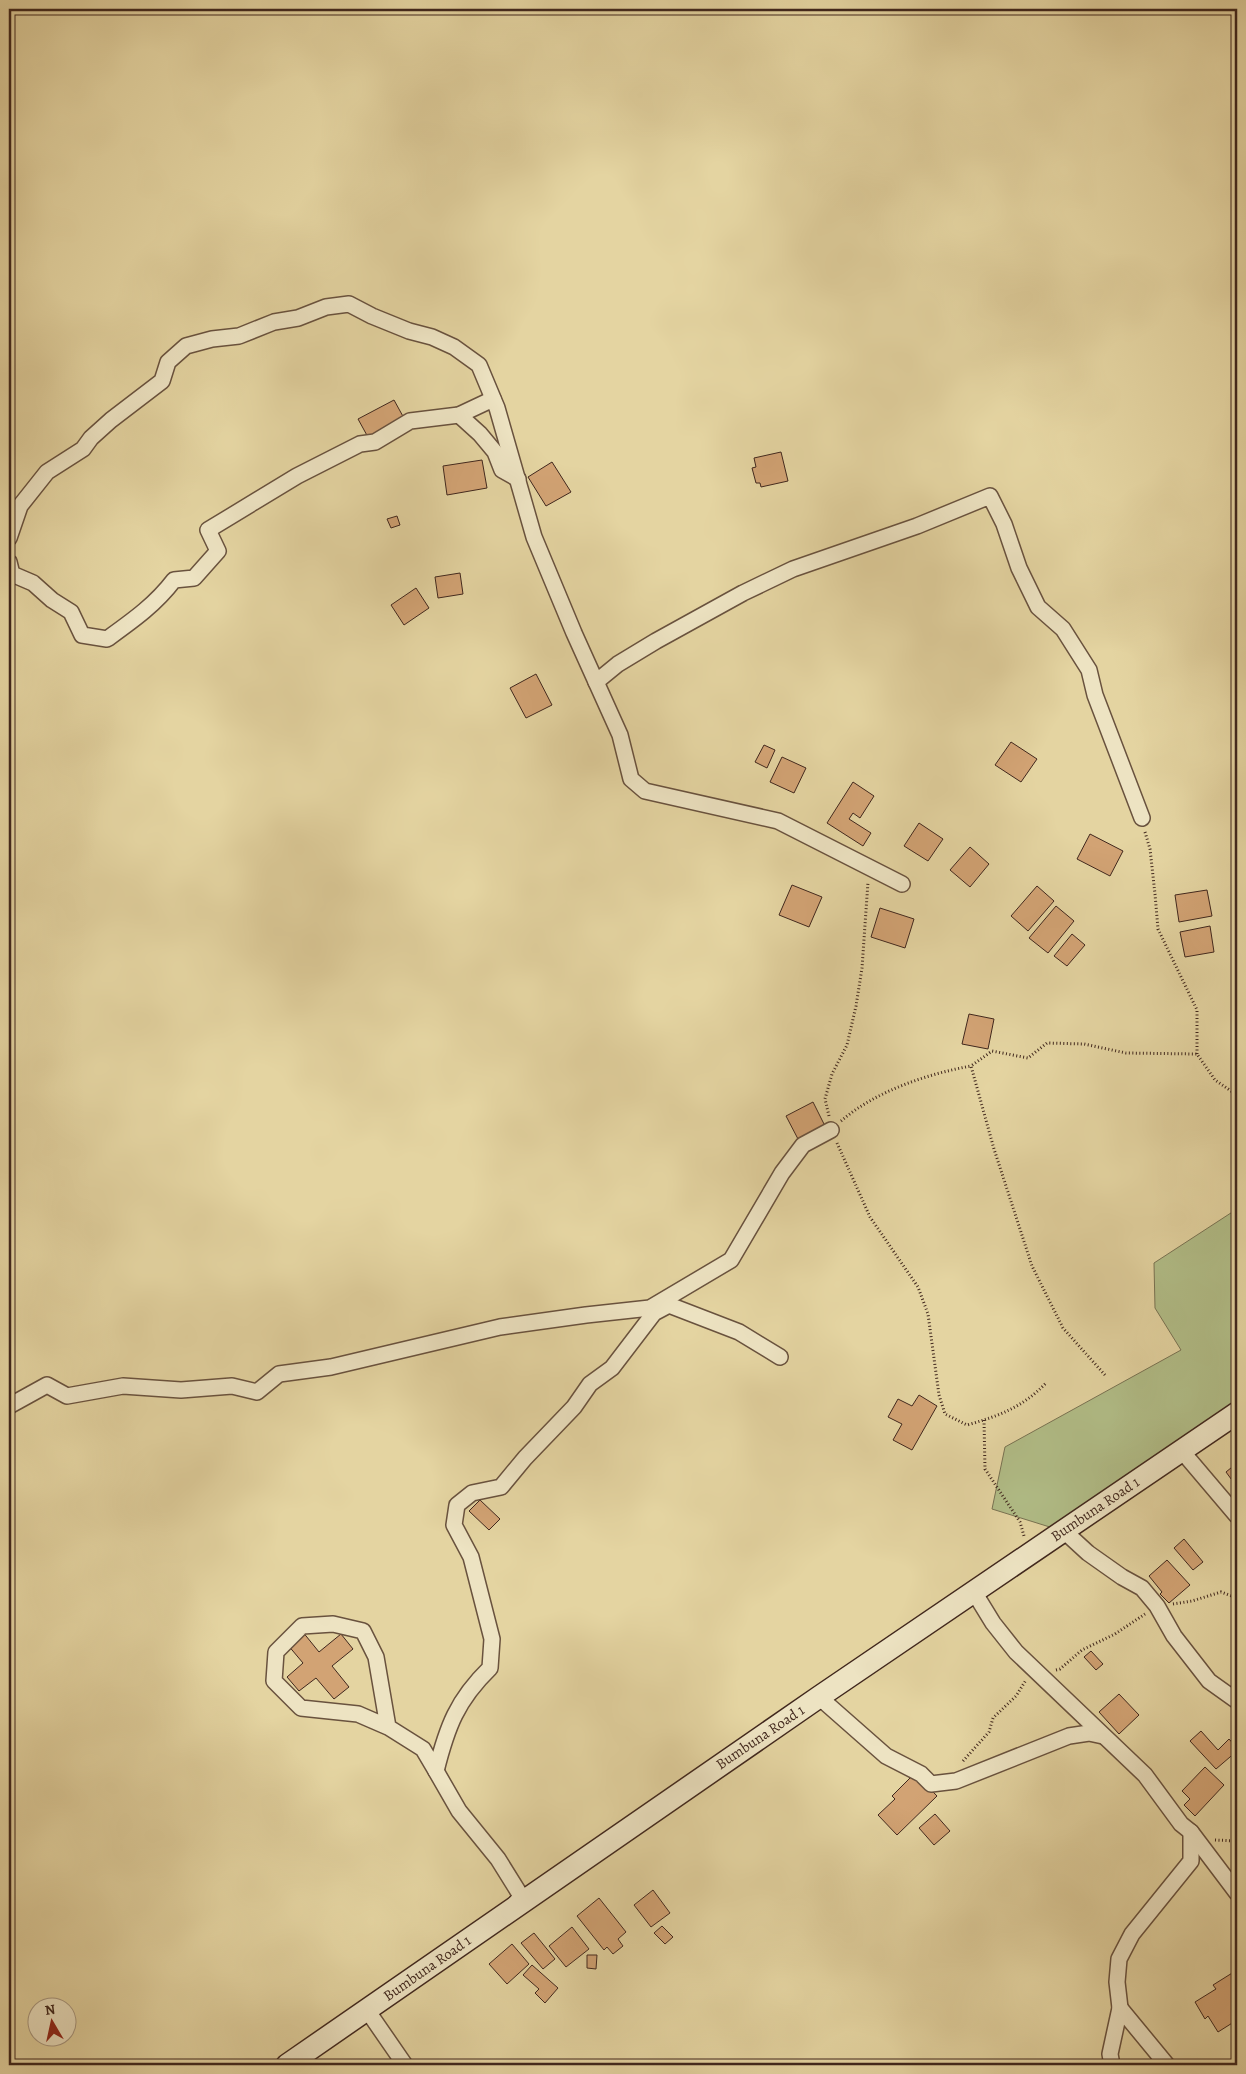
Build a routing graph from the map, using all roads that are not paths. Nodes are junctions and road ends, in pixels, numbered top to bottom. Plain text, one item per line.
1 (493, 399) junction
2 (459, 415) junction
3 (518, 479) junction
4 (9, 538) edge
5 (9, 562) edge
6 (596, 682) junction
7 (1142, 818) road end
8 (902, 884) dead end
9 (831, 1130) road end
10 (668, 1305) junction
11 (650, 1308) junction
12 (780, 1357) dead end
13 (9, 1406) edge
14 (1237, 1413) edge
15 (1181, 1450) junction
16 (1237, 1516) edge
17 (1064, 1531) junction
18 (974, 1592) junction
19 (819, 1697) junction
20 (1237, 1700) edge
21 (388, 1727) junction
22 (1103, 1736) junction
23 (436, 1771) junction
24 (1191, 1832) junction
25 (1237, 1893) edge
26 (512, 1908) junction
27 (1120, 2008) junction
28 (367, 2010) junction
29 (287, 2065) edge
30 (405, 2065) edge
31 (1112, 2065) edge
32 (1167, 2065) edge

1 - 2 street
1 - 3 street
1 - 4 street
2 - 3 street
2 - 5 street
3 - 6 street
6 - 7 street
6 - 8 street
9 - 11 street
10 - 11 street
10 - 12 street
10 - 23 street
11 - 13 street
14 - 15 main road, Bumbuna Road 1
15 - 16 street
15 - 17 main road, Bumbuna Road 1
17 - 18 main road, Bumbuna Road 1
17 - 20 street
18 - 19 main road, Bumbuna Road 1
18 - 22 street
19 - 22 street
19 - 26 main road, Bumbuna Road 1
21 - 21 street
21 - 23 street
22 - 24 street
23 - 26 street
24 - 25 street
24 - 27 street
26 - 28 main road, Bumbuna Road 1
27 - 31 street
27 - 32 street
28 - 29 main road, Bumbuna Road 1
28 - 30 street

